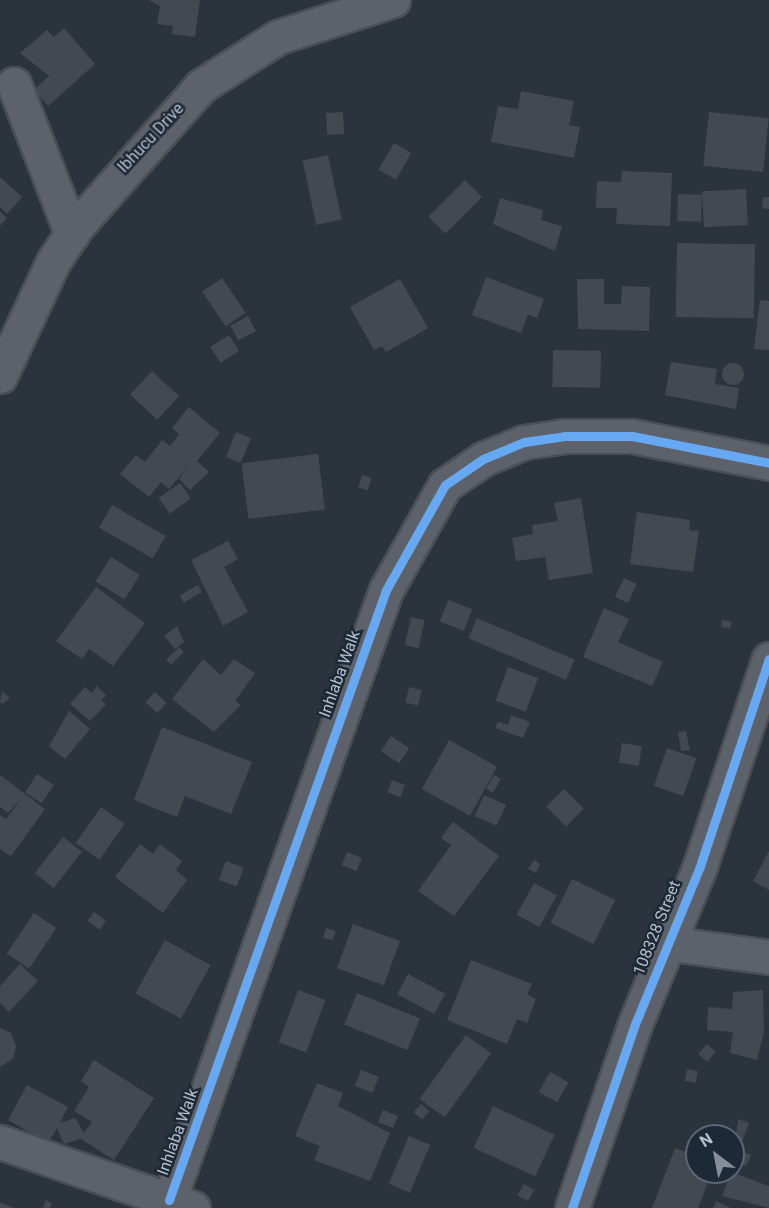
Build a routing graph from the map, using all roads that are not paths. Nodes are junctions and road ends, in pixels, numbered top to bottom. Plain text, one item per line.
1 (393, 0) edge
2 (14, 84) dead end
3 (72, 234) junction
4 (0, 376) edge
5 (769, 463) edge
6 (769, 660) edge
7 (666, 943) junction
8 (769, 957) edge
9 (0, 1142) edge
10 (181, 1204) edge
11 (572, 1208) edge

1 - 3 street, Ibhucu Drive
2 - 3 street
3 - 4 street, Ibhucu Drive
5 - 10 street, Inhlaba Walk
6 - 7 street, 108328 Street
7 - 8 street
7 - 11 street, 108328 Street
9 - 10 street, Inhlaba Walk

